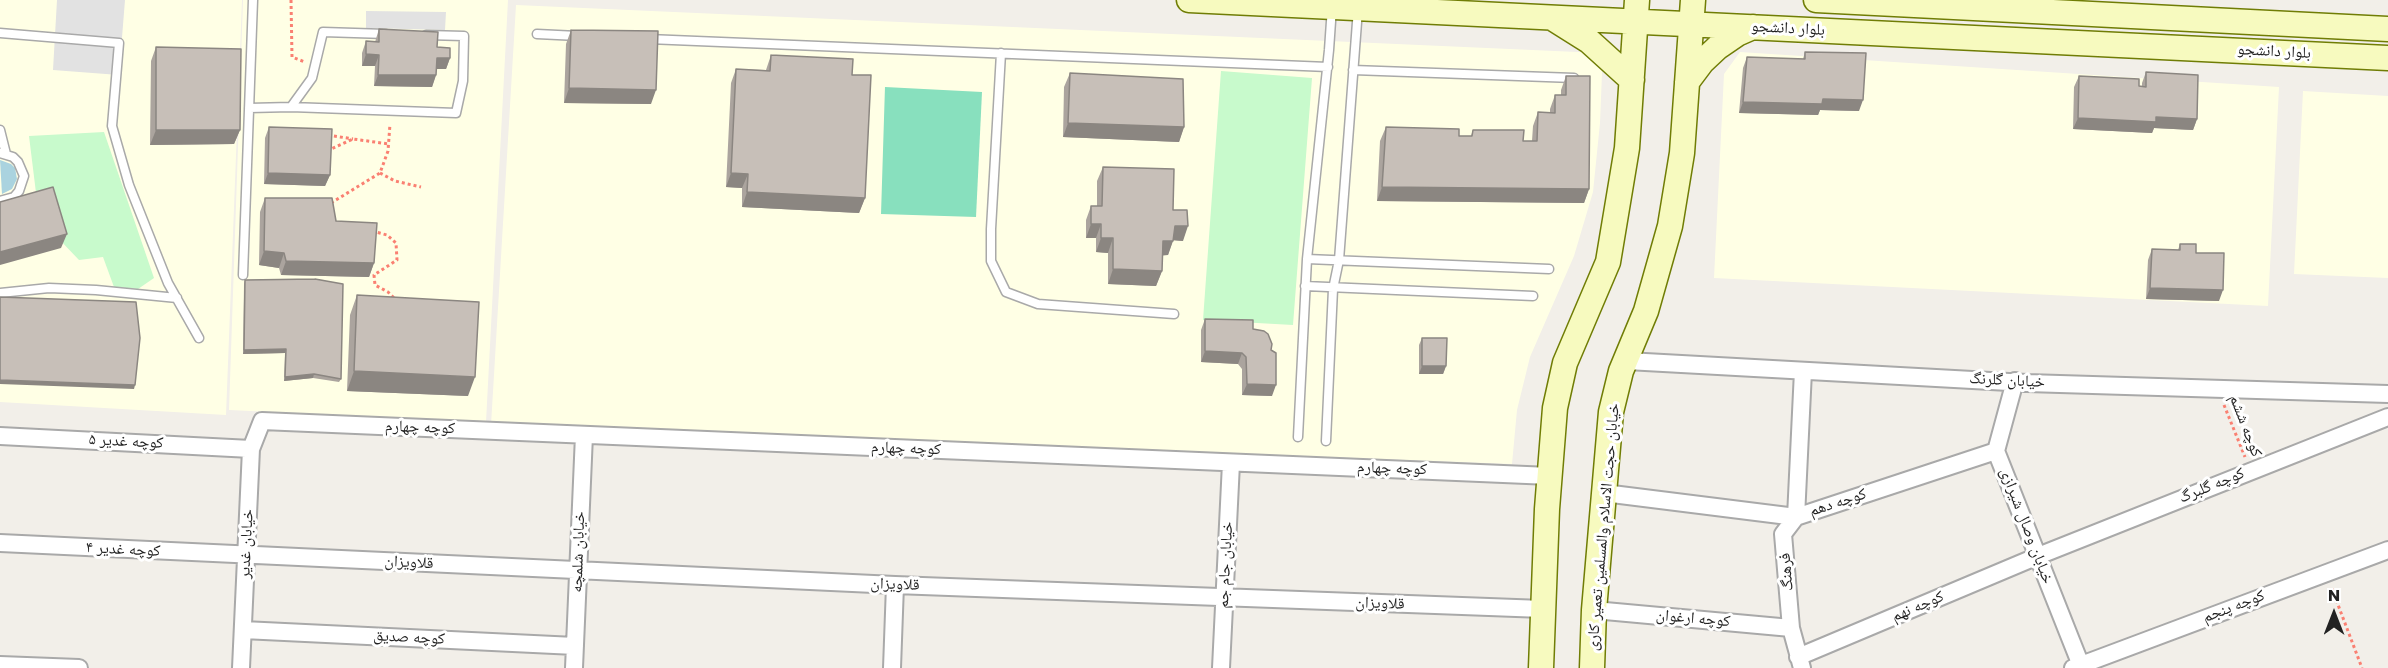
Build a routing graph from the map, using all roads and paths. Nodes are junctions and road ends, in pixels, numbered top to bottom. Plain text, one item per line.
1 (253, 0) edge
2 (291, 0) edge
3 (1189, 0) edge
4 (1693, 0) edge
5 (1816, 0) edge
6 (1840, 1) edge
7 (2049, 5) edge
8 (1332, 7) junction
9 (2093, 7) edge
10 (1358, 8) junction
11 (1636, 11) edge
12 (1549, 17) junction
13 (1692, 24) junction
14 (1753, 27) junction
15 (2388, 29) edge
16 (0, 33) edge
17 (394, 34) edge
18 (537, 34) dead end
19 (417, 35) edge
20 (585, 36) edge
21 (633, 38) edge
22 (1001, 53) junction
23 (292, 57) dead end
24 (2388, 58) edge
25 (1328, 67) junction
26 (1353, 70) junction
27 (1577, 78) edge
28 (1632, 80) junction
29 (1687, 82) junction
30 (291, 107) junction
31 (249, 108) junction
32 (390, 110) junction
33 (0, 130) edge
34 (326, 134) edge
35 (353, 139) junction
36 (389, 144) junction
37 (327, 151) edge
38 (3, 153) edge
39 (380, 173) junction
40 (421, 187) dead end
41 (0, 201) edge
42 (333, 212) edge
43 (371, 230) edge
44 (1307, 259) junction
45 (1339, 260) junction
46 (1550, 269) dead end
47 (243, 275) dead end
48 (1305, 286) junction
49 (1333, 289) junction
50 (0, 293) edge
51 (1533, 296) dead end
52 (177, 298) junction
53 (401, 306) edge
54 (1174, 314) dead end
55 (199, 338) dead end
56 (1627, 361) junction
57 (1803, 371) junction
58 (2015, 381) junction
59 (2218, 389) junction
60 (2388, 394) edge
61 (2388, 417) edge
62 (262, 421) joint
63 (584, 435) junction
64 (0, 436) edge
65 (1298, 437) dead end
66 (1326, 441) dead end
67 (251, 449) junction
68 (1996, 451) junction
69 (1231, 463) junction
70 (2250, 471) junction
71 (1550, 476) junction
72 (1604, 494) junction
73 (1796, 517) junction
74 (0, 543) edge
75 (2388, 550) edge
76 (246, 556) junction
77 (2038, 556) junction
78 (578, 571) junction
79 (2326, 573) junction
80 (896, 585) junction
81 (1224, 599) junction
82 (1543, 609) junction
83 (1594, 610) junction
84 (1791, 628) junction
85 (243, 630) junction
86 (575, 646) junction
87 (1800, 662) edge
88 (0, 665) edge
89 (2078, 667) edge
90 (79, 668) edge
91 (241, 668) edge
92 (574, 668) edge
93 (892, 668) edge
94 (1221, 668) edge
95 (1541, 668) edge
96 (1592, 668) edge
97 (2362, 668) edge

1 - 31 lane
2 - 23 path
3 - 8 main road, بلوار دانشجو
4 - 13 main road, خیابان حجت الاسلام والمسلمین تعمیر کاری
5 - 6 main road, بلوار دانشجو
6 - 7 main road, بلوار دانشجو
7 - 9 main road, بلوار دانشجو
8 - 10 main road, بلوار دانشجو
8 - 25 lane
9 - 15 main road, بلوار دانشجو
10 - 12 main road, بلوار دانشجو
10 - 26 lane
11 - 12 main road, بلوار دانشجو
11 - 13 main road, بلوار دانشجو
11 - 28 main road
12 - 28 main road
13 - 14 main road, بلوار دانشجو
13 - 29 main road, خیابان حجت الاسلام والمسلمین تعمیر کاری
14 - 24 main road, بلوار دانشجو
14 - 29 main road
16 - 52 lane
17 - 30 lane
18 - 20 lane
19 - 32 lane
21 - 22 lane
22 - 25 lane
22 - 54 lane
25 - 44 lane
26 - 27 lane
26 - 45 lane
28 - 71 main road
29 - 56 main road, خیابان حجت الاسلام والمسلمین تعمیر کاری
30 - 31 lane
30 - 32 lane
31 - 47 lane
32 - 36 path
33 - 38 lane
34 - 35 path
35 - 36 path
35 - 37 path
36 - 39 path
38 - 41 lane
39 - 40 path
39 - 42 path
43 - 53 path
44 - 45 lane
44 - 48 lane
45 - 46 lane
45 - 49 lane
48 - 49 lane
48 - 65 lane
49 - 51 lane
49 - 66 lane
50 - 52 lane
52 - 55 lane
56 - 57 street, خیابان گلرنگ
56 - 72 main road, خیابان حجت الاسلام والمسلمین تعمیر کاری
57 - 58 street, خیابان گلرنگ
57 - 73 street, فرهنگ
58 - 59 street, خیابان گلرنگ
58 - 68 street, خیابان وصال شیرازی
59 - 60 street, خیابان گلرنگ
59 - 70 path, کوچه ششم
61 - 70 street, کوچه گلبرگ
62 - 63 street, کوچه چهارم
62 - 67 street, خیابان غدیر
63 - 69 street, کوچه چهارم
63 - 78 street, خیابان شلمچه
64 - 67 street, کوچه غدیر ۵
67 - 76 street, خیابان غدیر
68 - 73 street, کوچه دهم
68 - 77 street, خیابان وصال شیرازی
69 - 71 street, کوچه چهارم
69 - 81 street, خیابان جام جم
70 - 77 street, کوچه گلبرگ
71 - 82 main road
72 - 73 street, کوچه دهم
72 - 83 main road, خیابان حجت الاسلام والمسلمین تعمیر کاری
73 - 84 street, فرهنگ
74 - 76 street, کوچه غدیر ۴
75 - 79 street, کوچه پنجم
76 - 78 street, قلاویزان
76 - 85 street, خیابان غدیر
77 - 87 street, کوچه نهم
77 - 89 street, خیابان وصال شیرازی
78 - 80 street, قلاویزان
78 - 86 street, خیابان شلمچه
79 - 89 street, کوچه پنجم
79 - 97 path
80 - 81 street, قلاویزان
80 - 93 street
81 - 82 street, قلاویزان
81 - 94 street, خیابان جام جم
82 - 95 main road
83 - 84 street, کوچه ارغوان
83 - 96 main road, خیابان حجت الاسلام والمسلمین تعمیر کاری
84 - 87 street, فرهنگ
85 - 86 street, کوچه صدیق
85 - 91 street, خیابان غدیر
86 - 92 street, خیابان شلمچه
88 - 90 street

